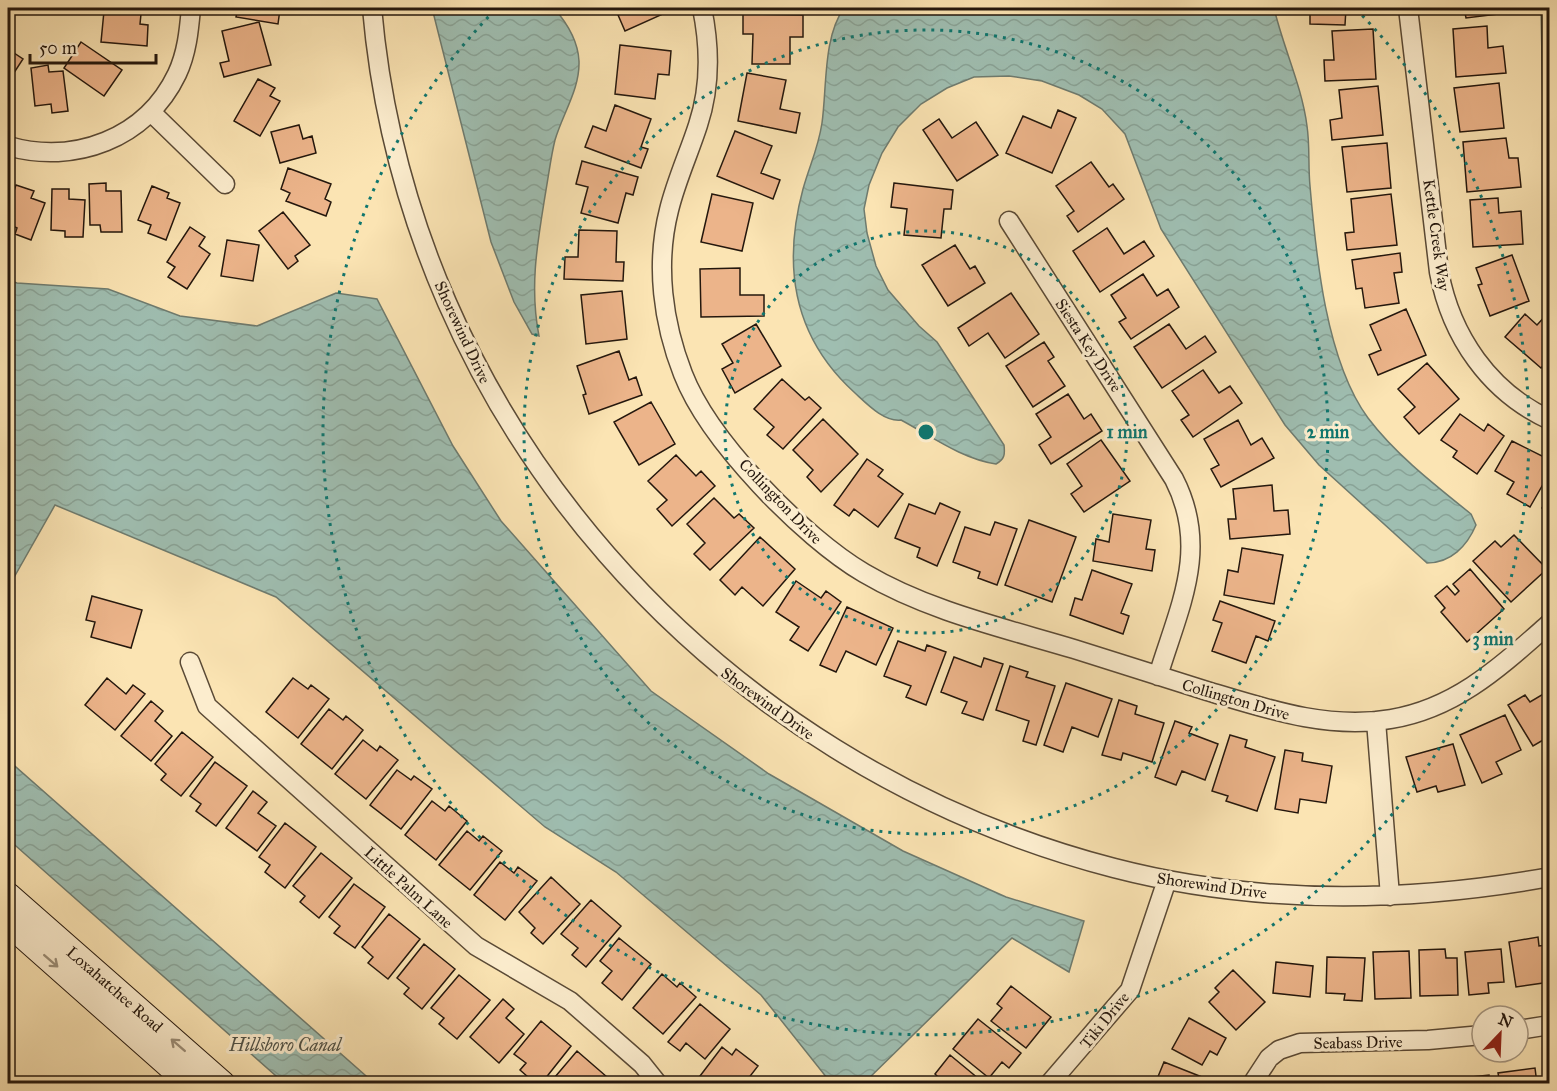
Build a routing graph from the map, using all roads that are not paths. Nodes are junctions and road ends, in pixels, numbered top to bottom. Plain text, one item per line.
1 (191, 8) edge
2 (372, 8) edge
3 (702, 8) edge
4 (1408, 8) edge
5 (151, 112) junction
6 (8, 146) edge
7 (225, 184) dead end
8 (1010, 221) dead end
9 (1550, 420) edge
10 (1550, 623) edge
11 (190, 662) dead end
12 (1158, 676) junction
13 (1376, 721) junction
14 (1550, 877) edge
15 (1167, 880) junction
16 (8, 896) edge
17 (1390, 897) junction
18 (8, 922) edge
19 (1550, 1025) edge
20 (1530, 1028) edge
21 (1470, 1036) edge
22 (191, 1083) edge
23 (222, 1083) edge
24 (658, 1083) edge
25 (1049, 1083) edge
26 (1252, 1083) edge

1 - 5 street
2 - 15 street, Shorewind Drive
3 - 12 street, Collington Drive
4 - 9 street, Kettle Creek Way
5 - 6 street
5 - 7 street
8 - 12 street, Siesta Key Drive
10 - 13 street, Collington Drive
11 - 24 street, Little Palm Lane
12 - 13 street, Collington Drive
13 - 17 street
14 - 17 street, Shorewind Drive
15 - 17 street, Shorewind Drive
15 - 25 street, Tiki Drive
23 -> 16 main road, Loxahatchee Road
18 -> 22 main road, Loxahatchee Road
19 - 20 street
21 - 26 street, Seabass Drive

